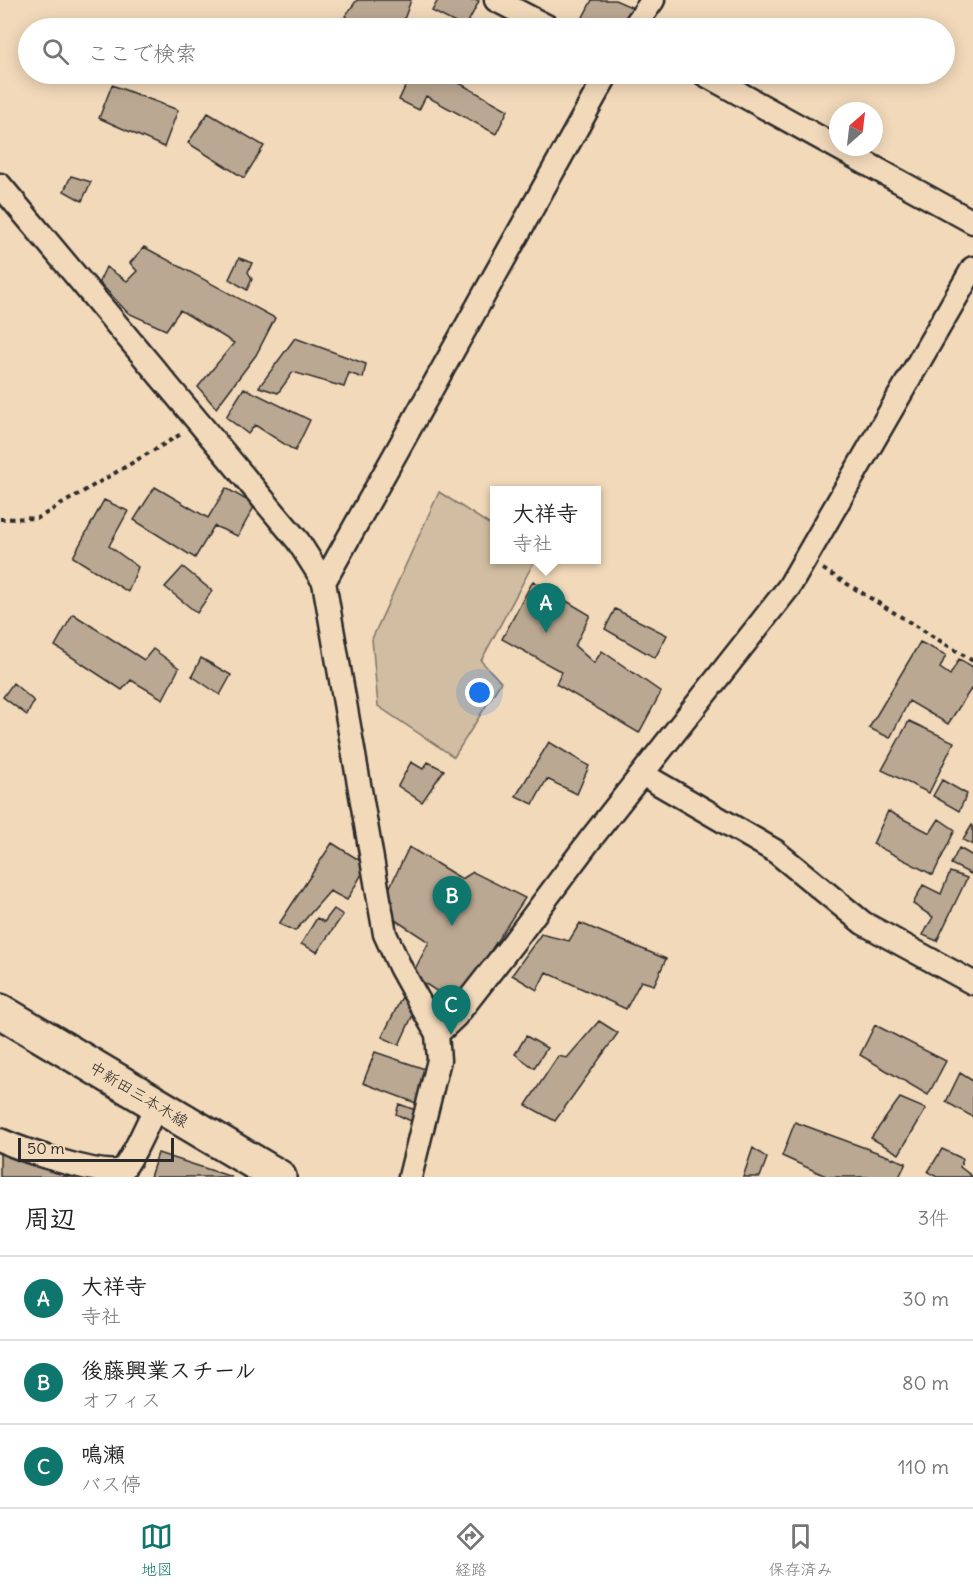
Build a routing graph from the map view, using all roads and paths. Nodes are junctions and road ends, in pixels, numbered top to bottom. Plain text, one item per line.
1 (496, 0) edge
2 (653, 0) edge
3 (531, 18) edge
4 (640, 18) edge
5 (601, 84) edge
6 (722, 84) edge
7 (0, 185) edge
8 (973, 222) edge
9 (973, 268) edge
10 (204, 427) junction
11 (0, 519) edge
12 (807, 560) junction
13 (324, 582) junction
14 (973, 661) edge
15 (642, 774) junction
16 (973, 983) edge
17 (0, 1011) edge
18 (437, 1034) junction
19 (157, 1105) junction
20 (0, 1140) edge
21 (279, 1177) edge
22 (410, 1177) edge

1 - 3 street
2 - 4 street
5 - 13 street
6 - 8 street
7 - 10 street
9 - 12 street
10 - 11 path
10 - 13 street
12 - 14 path
12 - 15 street
13 - 18 street
15 - 16 street
15 - 18 street
17 - 19 main road, 中新田三本木線
18 - 22 street
19 - 20 street
19 - 21 main road, 中新田三本木線

